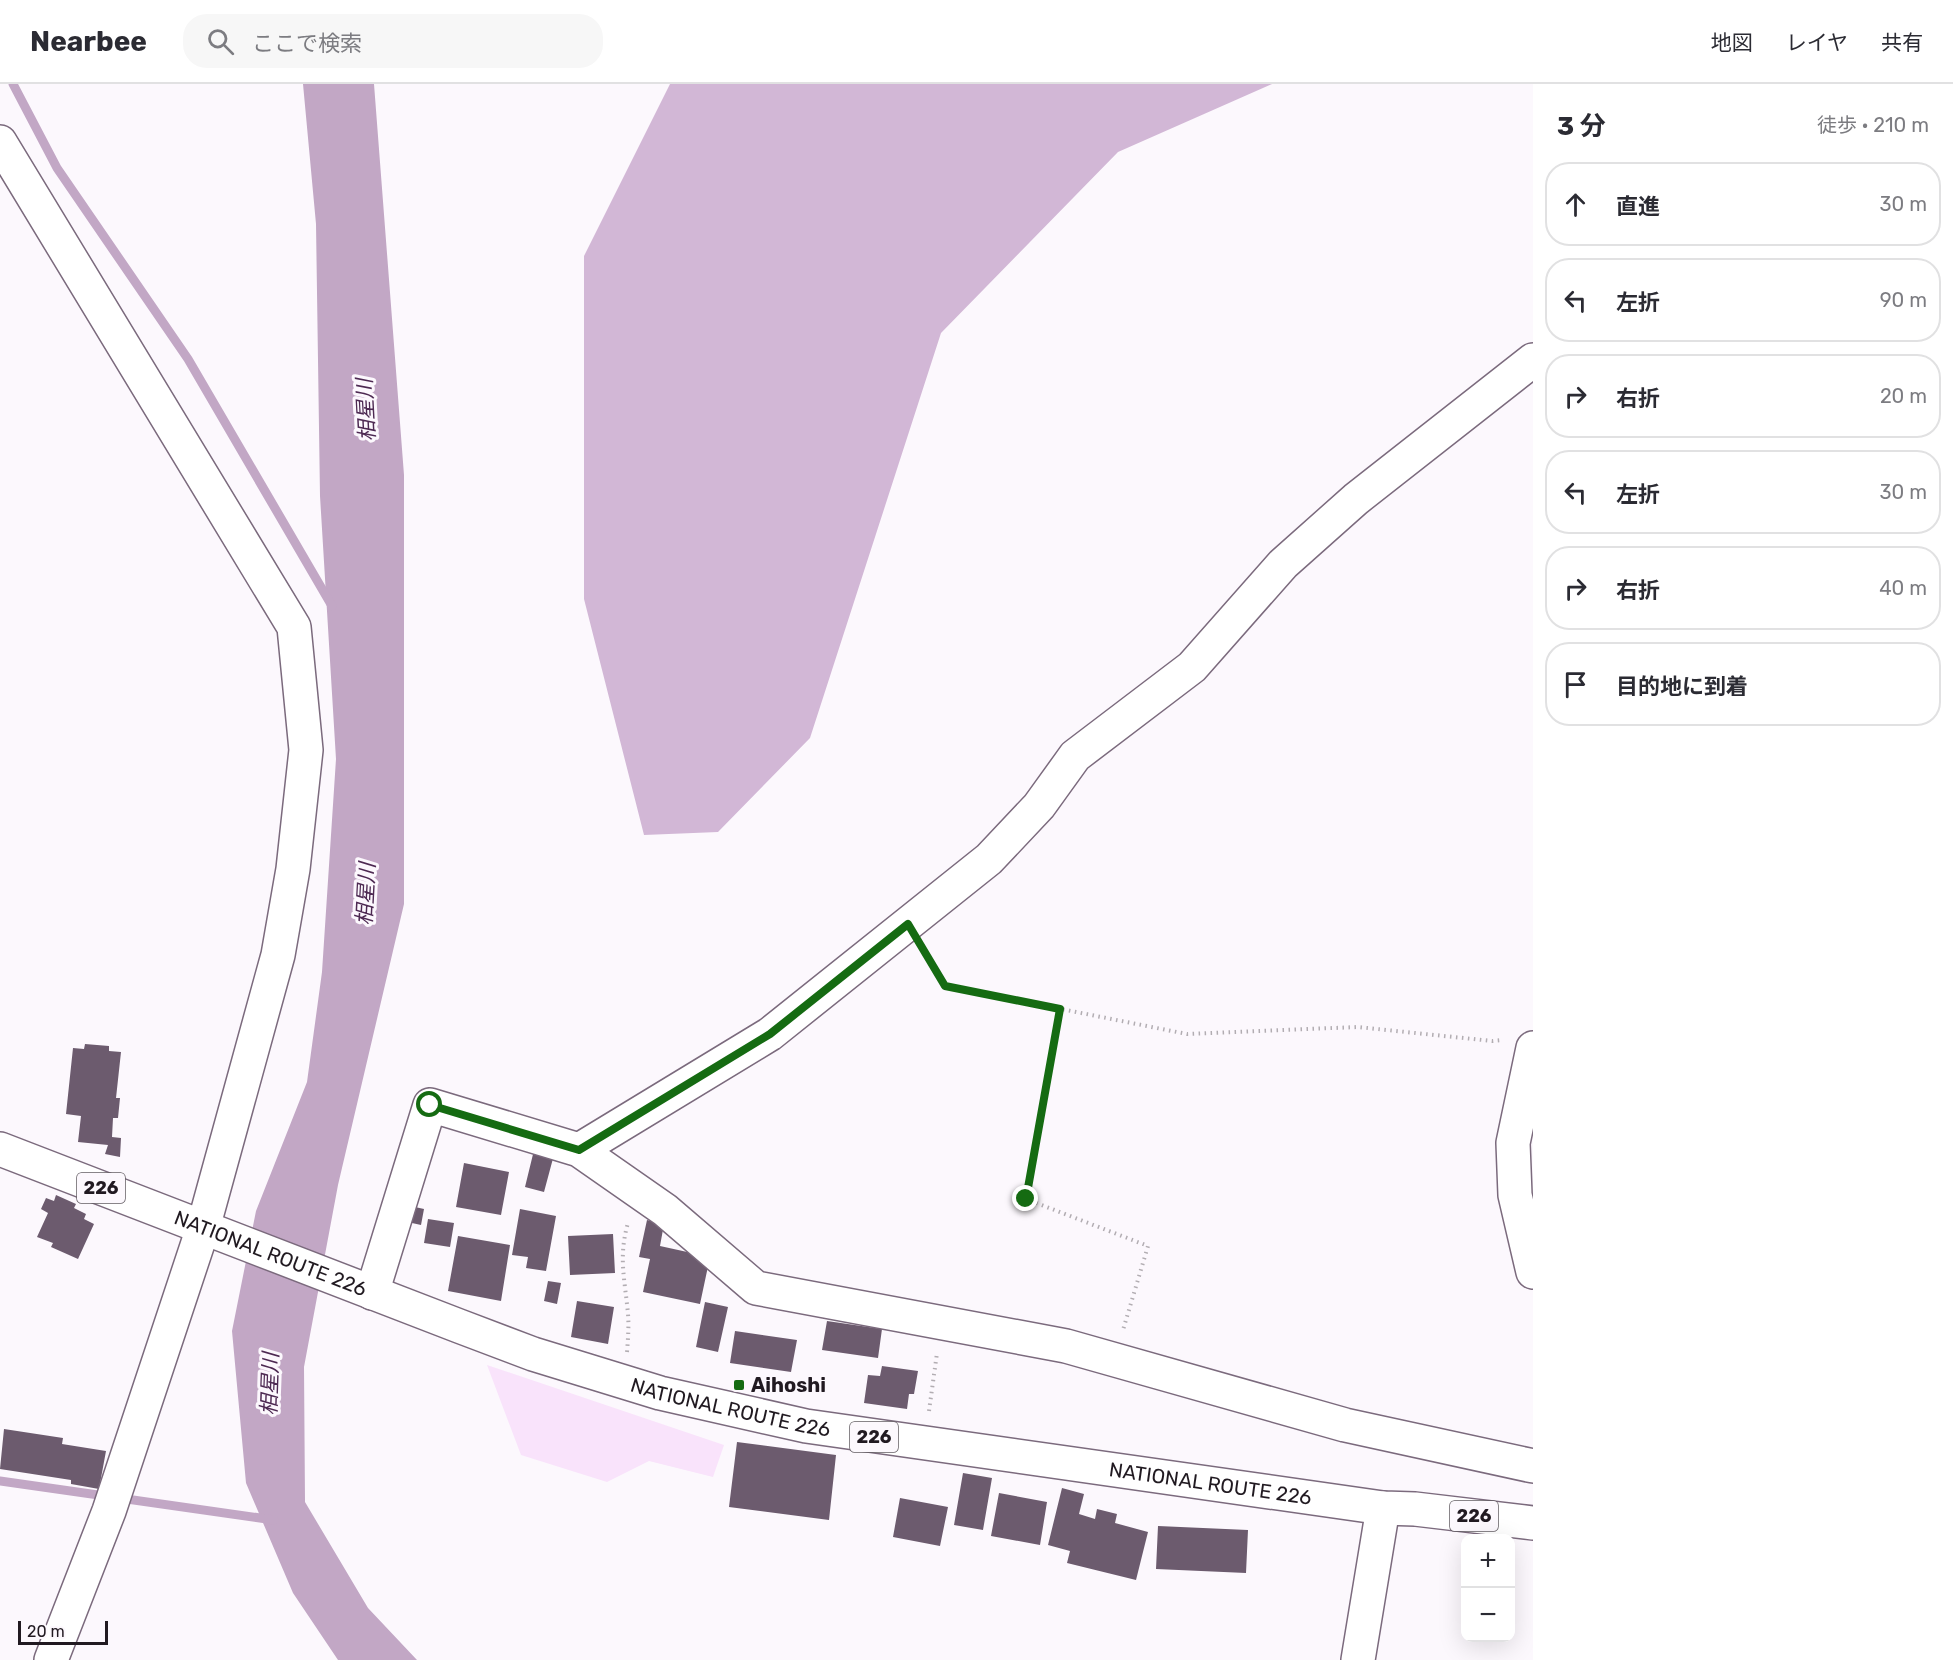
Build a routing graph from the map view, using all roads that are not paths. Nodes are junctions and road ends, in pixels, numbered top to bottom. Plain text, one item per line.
1 (0, 142) edge
2 (1533, 360) edge
3 (1523, 1043) edge
4 (0, 1149) edge
5 (579, 1150) junction
6 (210, 1231) junction
7 (1533, 1272) edge
8 (362, 1289) junction
9 (1533, 1466) edge
10 (1383, 1508) junction
11 (1533, 1522) edge
12 (51, 1660) edge
13 (1358, 1660) edge

1 - 6 main road
2 - 5 main road
3 - 7 main road
4 - 6 main road, NATIONAL ROUTE 226 / 226
5 - 8 main road
5 - 9 main road
6 - 8 main road, NATIONAL ROUTE 226 / 226
6 - 12 main road
8 - 10 main road, NATIONAL ROUTE 226 / 226
10 - 11 main road, NATIONAL ROUTE 226 / 226
10 - 13 main road

